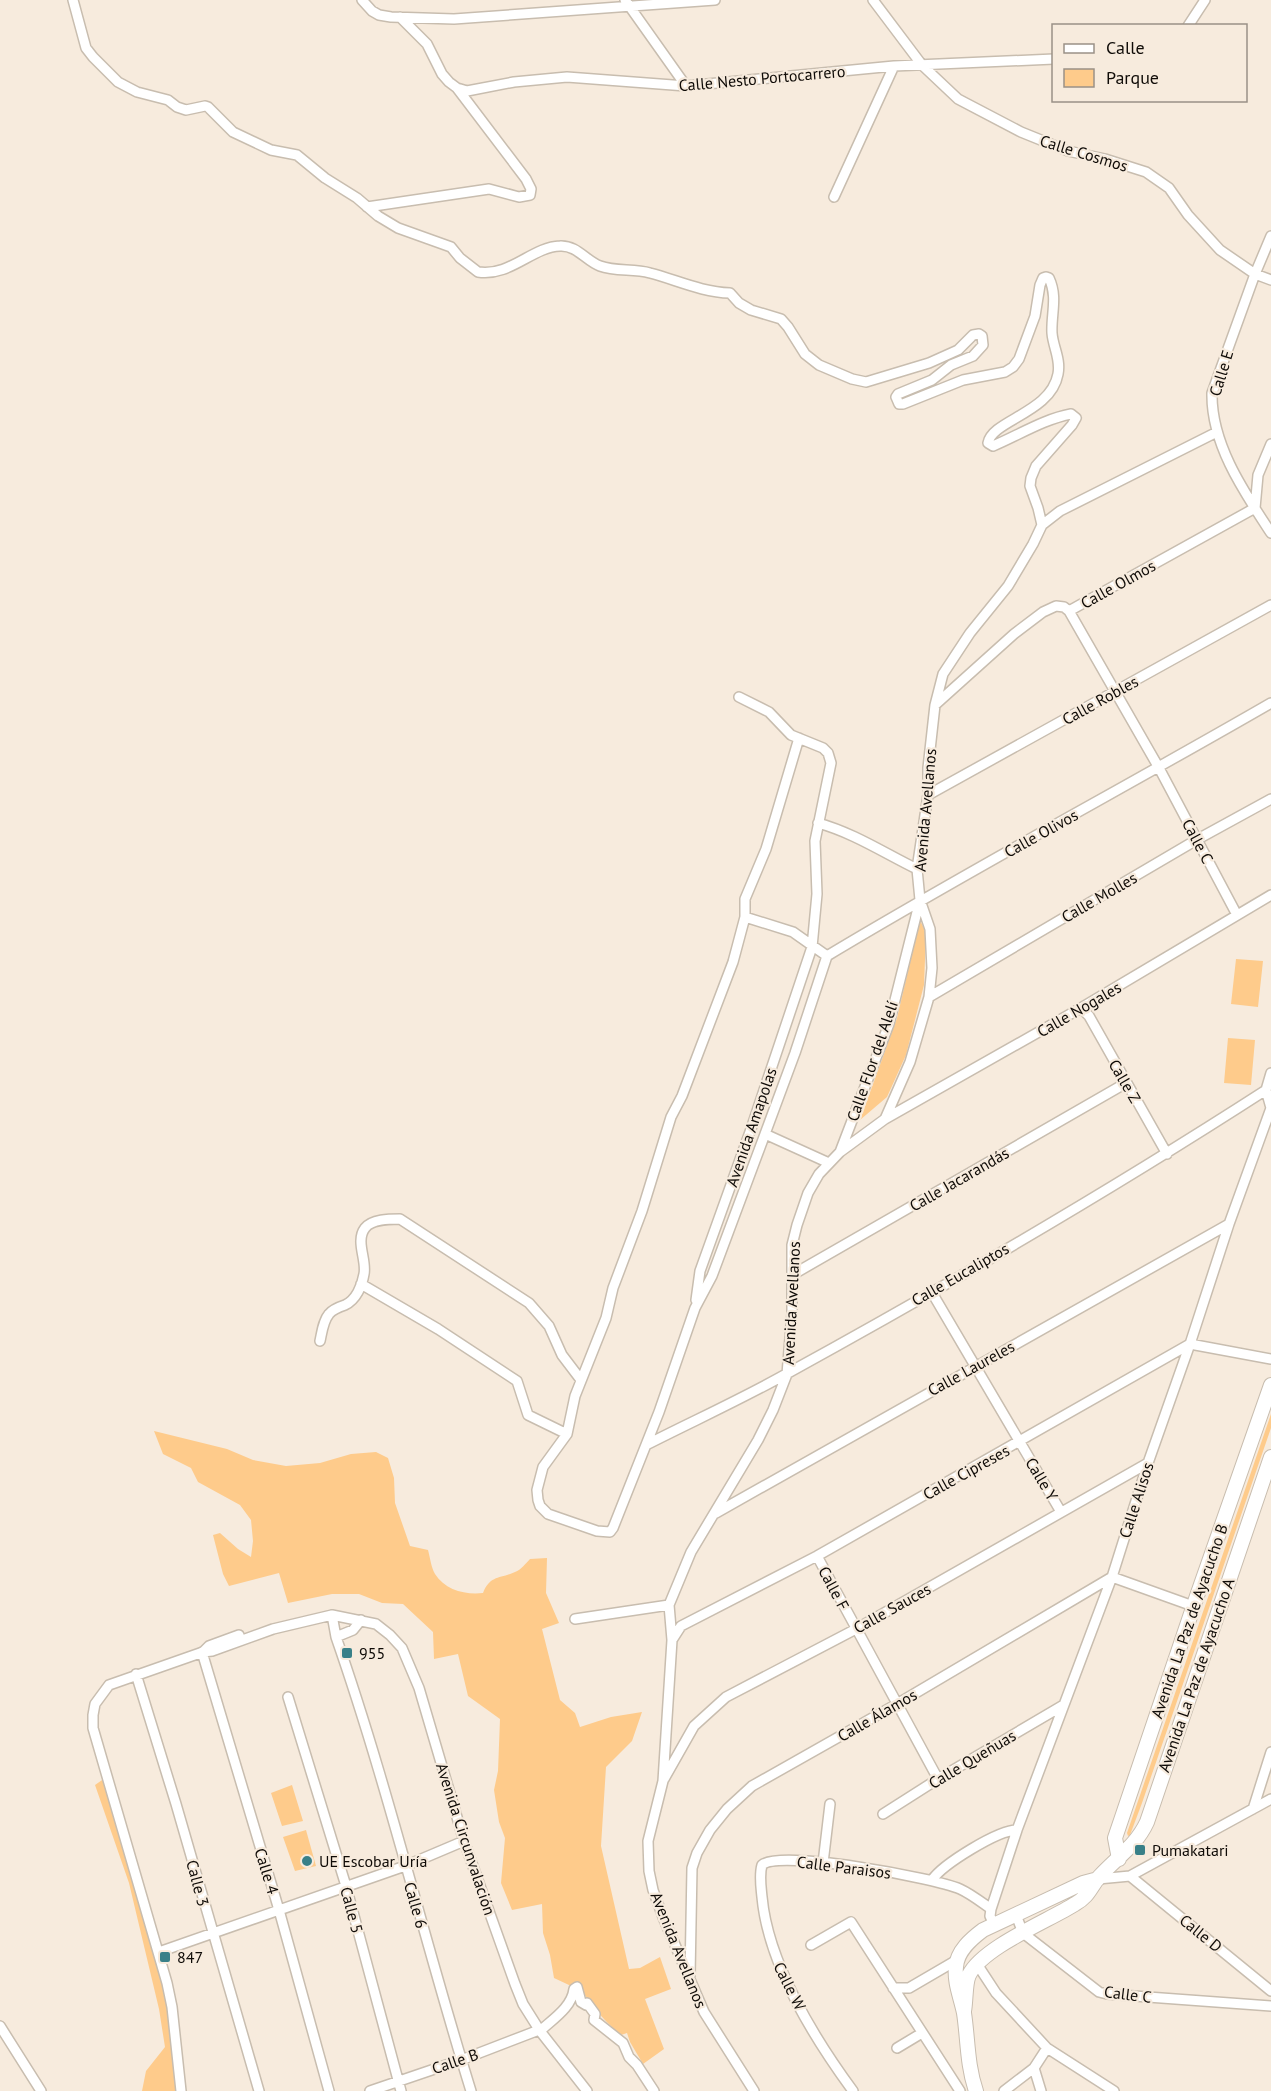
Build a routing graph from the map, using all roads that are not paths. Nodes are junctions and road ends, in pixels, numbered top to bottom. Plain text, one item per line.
1 (73, 0) edge
2 (362, 0) edge
3 (715, 0) edge
4 (873, 0) edge
5 (1205, 0) edge
6 (628, 4) edge
7 (400, 17) junction
8 (1189, 24) edge
9 (1052, 58) edge
10 (922, 65) junction
11 (894, 66) junction
12 (686, 86) junction
13 (457, 88) junction
14 (834, 197) dead end
15 (368, 207) junction
16 (1271, 236) edge
17 (1255, 274) junction
18 (1271, 280) edge
19 (1217, 432) junction
20 (1271, 444) edge
21 (1255, 508) junction
22 (1042, 525) junction
23 (1271, 533) edge
24 (1271, 604) edge
25 (1069, 611) junction
26 (1116, 692) junction
27 (739, 697) dead end
28 (1271, 702) edge
29 (935, 705) junction
30 (799, 738) junction
31 (1158, 768) junction
32 (928, 795) junction
33 (1271, 799) edge
34 (818, 824) junction
35 (1198, 839) junction
36 (917, 869) junction
37 (1271, 895) edge
38 (920, 900) junction
39 (1237, 915) junction
40 (745, 917) junction
41 (812, 947) junction
42 (827, 956) junction
43 (929, 997) junction
44 (1081, 1008) junction
45 (1271, 1072) edge
46 (1126, 1083) junction
47 (1266, 1090) junction
48 (885, 1119) junction
49 (765, 1134) junction
50 (840, 1152) junction
51 (1167, 1154) junction
52 (829, 1163) junction
53 (1228, 1224) junction
54 (792, 1275) junction
55 (361, 1284) junction
56 (931, 1292) junction
57 (695, 1308) junction
58 (320, 1341) dead end
59 (1190, 1344) junction
60 (1271, 1359) edge
61 (975, 1366) junction
62 (787, 1374) junction
63 (581, 1380) junction
64 (1271, 1385) edge
65 (567, 1434) junction
66 (1019, 1442) junction
67 (646, 1445) junction
68 (1271, 1457) edge
69 (1148, 1463) junction
70 (1061, 1512) junction
71 (715, 1513) junction
72 (817, 1556) junction
73 (1112, 1577) junction
74 (669, 1605) junction
75 (1193, 1606) junction
76 (330, 1616) junction
77 (575, 1618) dead end
78 (361, 1620) junction
79 (856, 1629) junction
80 (336, 1637) junction
81 (672, 1640) junction
82 (202, 1652) junction
83 (136, 1674) junction
84 (288, 1697) dead end
85 (897, 1704) junction
86 (1062, 1706) junction
87 (1271, 1752) edge
88 (938, 1779) junction
89 (663, 1781) junction
90 (1271, 1799) edge
91 (830, 1803) dead end
92 (1253, 1809) junction
93 (883, 1814) dead end
94 (1017, 1830) junction
95 (464, 1840) junction
96 (1119, 1859) junction
97 (822, 1863) junction
98 (405, 1866) junction
99 (761, 1869) joint
100 (1130, 1876) junction
101 (1098, 1879) junction
102 (932, 1880) junction
103 (346, 1886) junction
104 (991, 1909) junction
105 (279, 1910) junction
106 (1016, 1915) junction
107 (994, 1925) junction
108 (1023, 1933) junction
109 (212, 1935) junction
110 (811, 1945) dead end
111 (159, 1952) junction
112 (957, 1960) junction
113 (977, 1964) junction
114 (690, 1981) junction
115 (892, 1988) junction
116 (1271, 1991) edge
117 (1271, 2006) edge
118 (964, 2011) junction
119 (0, 2026) edge
120 (539, 2030) junction
121 (922, 2033) junction
122 (897, 2048) dead end
123 (1047, 2048) junction
124 (461, 2060) junction
125 (1034, 2068) junction
126 (398, 2080) junction
127 (41, 2091) edge
128 (181, 2091) edge
129 (259, 2091) edge
130 (329, 2091) edge
131 (370, 2091) edge
132 (401, 2091) edge
133 (471, 2091) edge
134 (587, 2091) edge
135 (654, 2091) edge
136 (754, 2091) edge
137 (853, 2091) edge
138 (960, 2091) edge
139 (976, 2091) edge
140 (1004, 2091) edge
141 (1041, 2091) edge
142 (1114, 2091) edge

1 - 15 street
2 - 7 street
3 - 6 street
4 - 10 street, Calle Cosmos
5 - 8 street
6 - 7 street
6 - 12 street
7 - 13 street
9 - 10 street, Calle Nesto Portocarrero
10 - 11 street, Calle Nesto Portocarrero
10 - 17 street, Calle Cosmos
11 - 12 street, Calle Nesto Portocarrero
11 - 14 street
12 - 13 street, Calle Nesto Portocarrero
13 - 15 street
15 - 22 street
16 - 17 street, Calle E
17 - 18 street, Calle Cosmos
17 - 19 street, Calle E
19 - 21 street, Calle E
19 - 22 street
20 - 21 street
21 - 23 street, Calle E
21 - 25 street, Calle Olmos
22 - 29 street, Avenida Avellanos
24 - 26 street, Calle Robles
25 - 26 street, Calle C
25 - 29 street, Calle Olmos
26 - 31 street, Calle C
26 - 32 street, Calle Robles
27 - 30 street
28 - 31 street, Calle Olivos
29 - 32 street, Avenida Avellanos
30 - 34 street, Avenida Amapolas
30 - 40 street
31 - 35 street, Calle C
31 - 38 street, Calle Olivos
32 - 36 street, Avenida Avellanos
33 - 35 street, Calle Molles
34 - 36 street
34 - 41 street, Avenida Amapolas
35 - 39 street, Calle C
35 - 43 street, Calle Molles
36 - 38 street, Avenida Avellanos
37 - 39 street, Calle Nogales
38 - 42 street, Calle Olivos
38 - 43 street, Avenida Avellanos
38 - 50 street, Calle Flor del Alelí
39 - 44 street, Calle Nogales
40 - 41 street
40 - 63 street
41 - 42 street
41 - 57 street, Avenida Amapolas
42 - 49 street, Avenida Amapolas
43 - 48 street, Avenida Avellanos
44 - 46 street, Calle Z
44 - 48 street, Calle Nogales
45 - 47 street, Calle Alisos
46 - 51 street, Calle Z
46 - 54 street, Calle Jacarandás
47 - 51 street, Calle Eucaliptos
47 - 53 street, Calle Alisos
48 - 50 street, Avenida Avellanos
49 - 52 street
49 - 57 street, Avenida Amapolas
50 - 52 street, Avenida Avellanos
51 - 56 street, Calle Eucaliptos
52 - 54 street, Avenida Avellanos
53 - 59 street, Calle Alisos
53 - 61 street, Calle Laureles
54 - 62 street, Avenida Avellanos
55 - 58 street
55 - 63 street
55 - 65 street
56 - 61 street, Calle Y
56 - 62 street, Calle Eucaliptos
57 - 67 street, Avenida Amapolas
59 - 60 street
59 - 66 street, Calle Cipreses
59 - 69 street, Calle Alisos
61 - 66 street, Calle Y
61 - 71 street, Calle Laureles
62 - 67 street, Calle Eucaliptos
62 - 71 street, Avenida Avellanos
63 - 65 street
64 - 75 main road, Avenida La Paz de Ayacucho B
65 - 67 street, Avenida Amapolas
66 - 70 street, Calle Y
66 - 72 street, Calle Cipreses
68 - 96 main road, Avenida La Paz de Ayacucho A
69 - 70 street, Calle Sauces
69 - 73 street, Calle Alisos
70 - 79 street, Calle Sauces
71 - 74 street, Avenida Avellanos
72 - 79 street, Calle F
72 - 81 street, Calle Cipreses
73 - 75 street
73 - 85 street, Calle Álamos
73 - 86 street, Calle Alisos
74 - 77 street
74 - 81 street, Avenida Avellanos
75 - 96 main road, Avenida La Paz de Ayacucho B
76 - 78 street, Avenida Circunvalación
76 - 80 street, Calle 6
76 - 82 street
78 - 80 street
78 - 95 street, Avenida Circunvalación
79 - 85 street, Calle F
79 - 89 street, Calle Sauces
80 - 98 street, Calle 6
81 - 89 street, Avenida Avellanos
82 - 83 street
82 - 105 street, Calle 4
83 - 109 street, Calle 3
83 - 111 street
84 - 103 street, Calle 5
85 - 88 street, Calle F
85 - 114 street, Calle Álamos
86 - 88 street, Calle Queñuas
86 - 94 street, Calle Alisos
87 - 92 street
88 - 93 street, Calle Queñuas
89 - 114 street, Avenida Avellanos
90 - 92 street
91 - 97 street
92 - 100 street
94 - 102 street
94 - 104 street, Calle Alisos
95 - 98 street
95 - 120 street, Avenida Circunvalación
96 - 101 main road, Avenida La Paz de Ayacucho A
97 - 99 street, Calle Paraisos
97 - 102 street, Calle Paraisos
98 - 103 street
98 - 124 street, Calle 6
99 - 137 street, Calle W
100 - 101 street
100 - 116 street, Calle D
101 - 106 main road
101 - 108 main road, Avenida La Paz de Ayacucho A
102 - 104 street, Calle Paraisos
103 - 105 street
103 - 126 street, Calle 5
104 - 107 street, Calle Alisos
105 - 109 street
105 - 130 street, Calle 4
106 - 107 main road
106 - 108 street
107 - 112 main road
108 - 113 main road, Avenida La Paz de Ayacucho A
108 - 117 street, Calle C
109 - 111 street
109 - 129 street, Calle 3
110 - 115 street
111 - 128 street
112 - 115 street
112 - 118 main road
113 - 118 main road
113 - 123 street
114 - 136 street, Avenida Avellanos
115 - 121 street
118 - 139 main road
119 - 127 street
120 - 124 street, Calle B
120 - 134 street, Avenida Circunvalación
120 - 135 street
121 - 122 street
121 - 138 street
123 - 125 street
123 - 142 street
124 - 126 street, Calle B
124 - 133 street, Calle 6
125 - 140 street
125 - 141 street
126 - 131 street, Calle B
126 - 132 street, Calle 5

